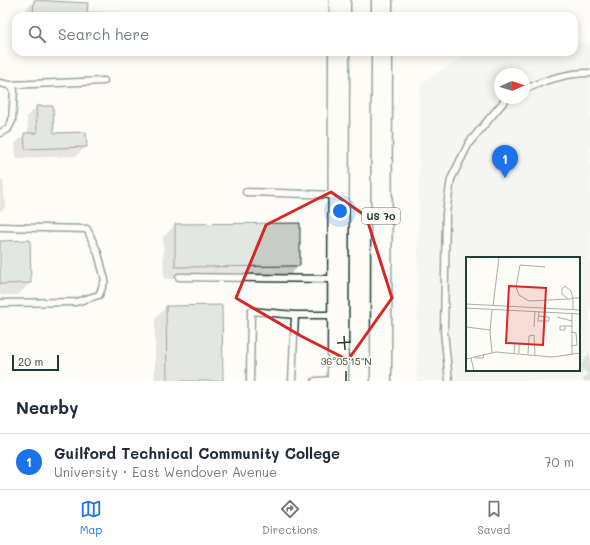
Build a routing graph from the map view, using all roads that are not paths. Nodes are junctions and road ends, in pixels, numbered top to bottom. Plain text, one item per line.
1 (340, 0) edge
2 (382, 0) edge
3 (340, 12) edge
4 (382, 12) edge
5 (339, 56) edge
6 (382, 56) edge
7 (590, 73) edge
8 (104, 82) dead end
9 (0, 83) edge
10 (9, 85) junction
11 (530, 87) edge
12 (502, 104) edge
13 (0, 133) edge
14 (246, 192) dead end
15 (339, 195) junction
16 (0, 227) edge
17 (179, 277) dead end
18 (338, 279) junction
19 (0, 303) edge
20 (296, 314) junction
21 (338, 315) junction
22 (250, 381) edge
23 (292, 381) edge
24 (315, 381) edge
25 (342, 381) edge
26 (381, 381) edge
27 (449, 381) edge

1 - 3 highway
2 - 4 highway
5 - 15 highway
6 - 26 highway, US 70
7 - 11 lane
8 - 10 lane
9 - 10 lane
10 - 13 lane
12 - 27 lane
14 - 15 lane
15 - 18 highway
16 - 19 lane
17 - 18 lane
18 - 21 highway
20 - 21 lane
20 - 22 lane
20 - 23 lane
21 - 25 highway
24 - 25 lane

